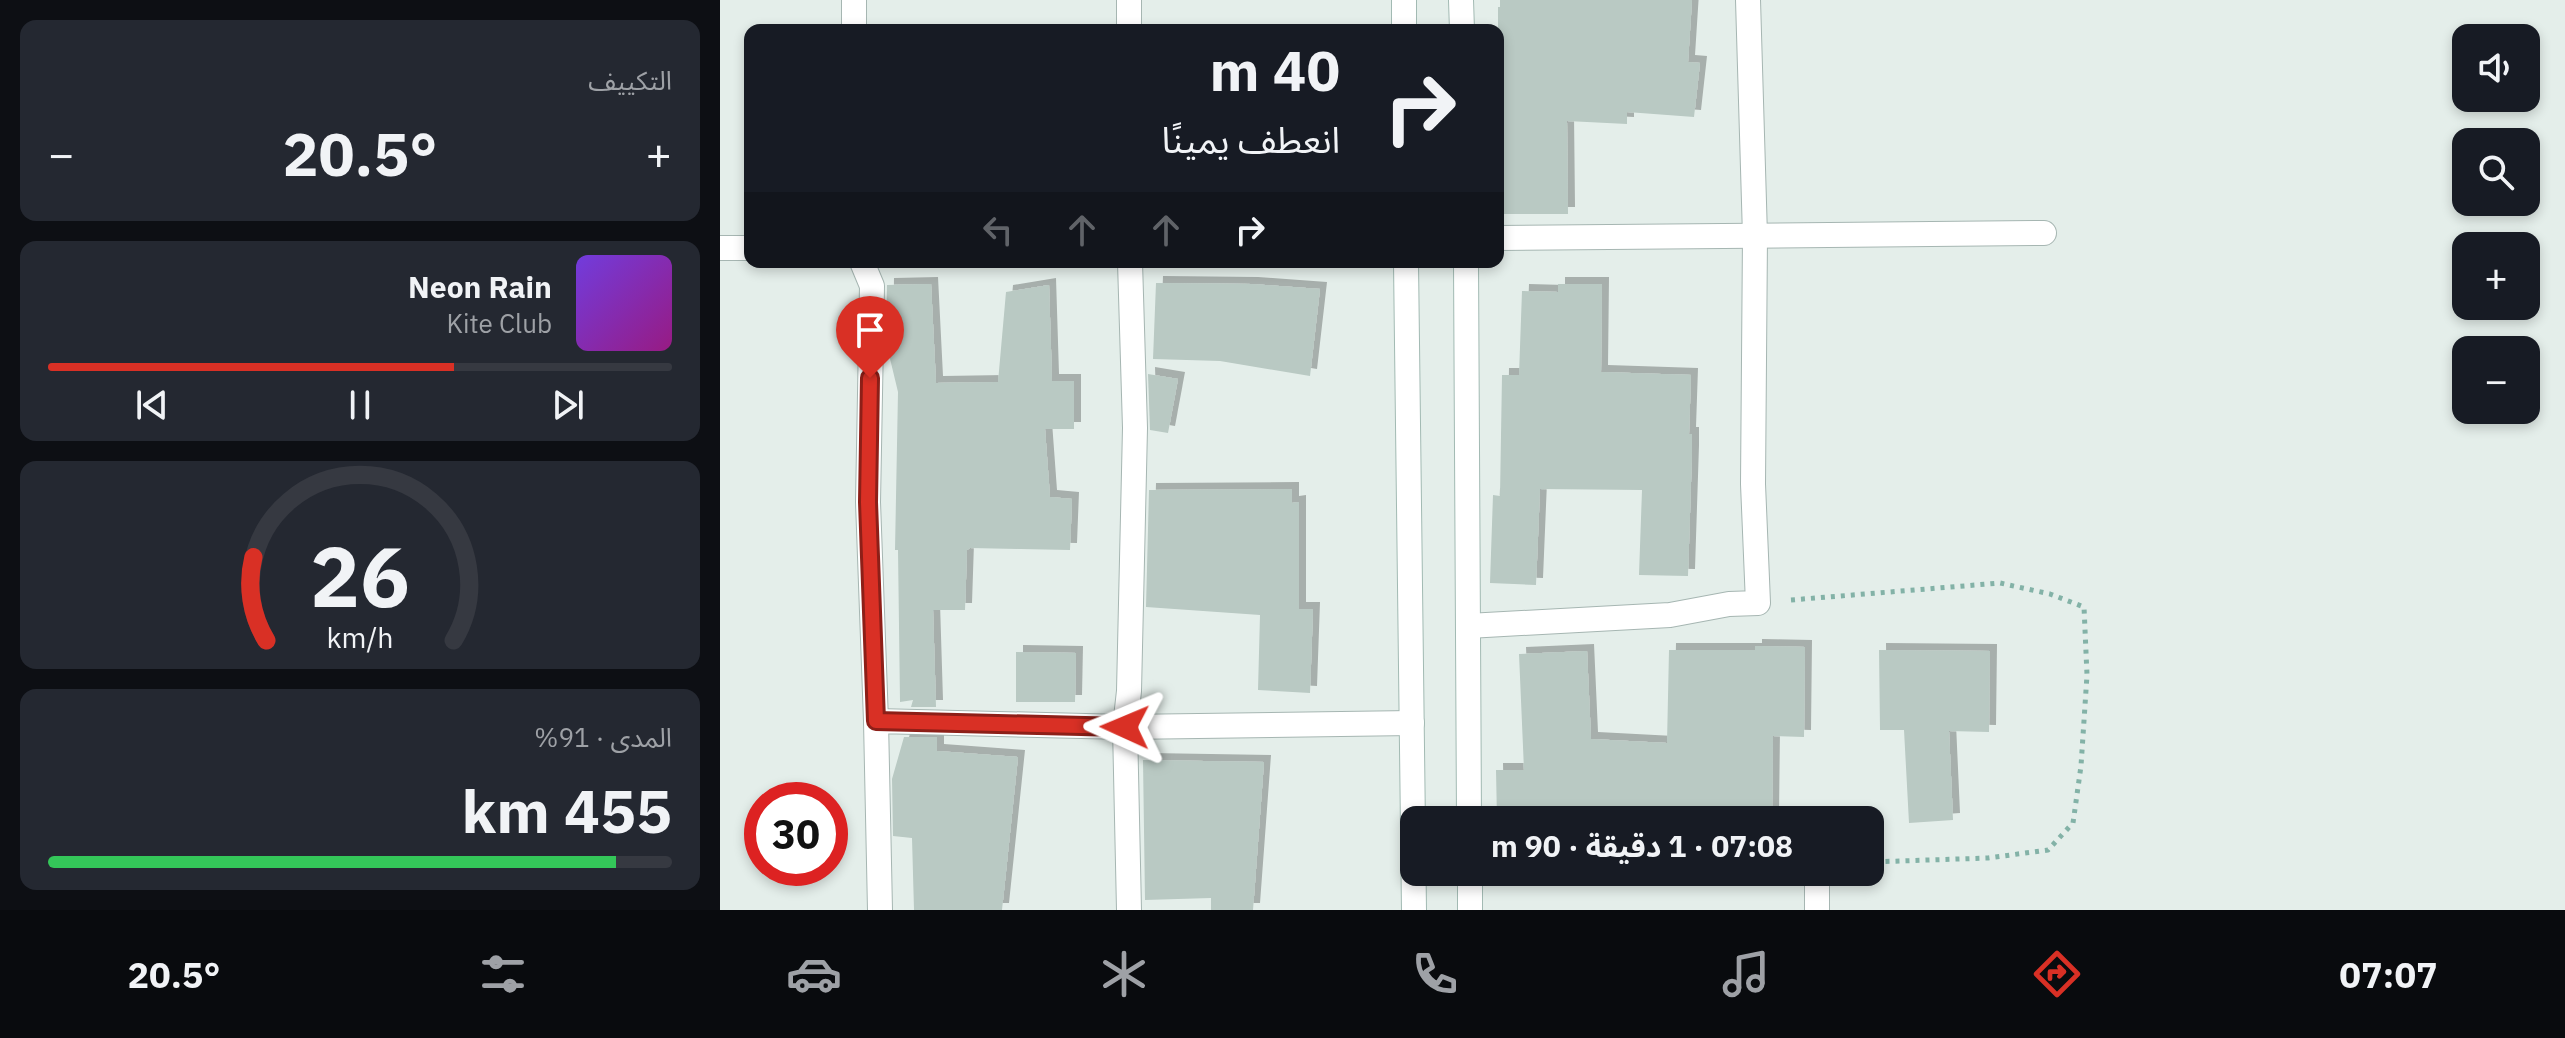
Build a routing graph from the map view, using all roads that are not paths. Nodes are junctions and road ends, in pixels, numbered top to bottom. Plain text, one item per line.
1 (854, 0) edge
2 (1129, 0) edge
3 (1404, 0) edge
4 (1461, 0) edge
5 (1748, 0) edge
6 (854, 24) edge
7 (1129, 24) edge
8 (1404, 24) edge
9 (1462, 24) edge
10 (2044, 233) dead end
11 (1755, 236) junction
12 (1504, 238) edge
13 (720, 248) edge
14 (744, 248) edge
15 (864, 268) edge
16 (1130, 268) edge
17 (1406, 268) edge
18 (1466, 268) edge
19 (1468, 626) junction
20 (876, 721) junction
21 (1412, 723) junction
22 (1125, 727) junction
23 (1469, 806) edge
24 (1470, 886) edge
25 (1817, 886) edge
26 (880, 910) edge
27 (1129, 910) edge
28 (1414, 910) edge
29 (1470, 910) edge
30 (1817, 910) edge

1 - 6 street
2 - 7 street
3 - 8 street
4 - 9 street
5 - 11 street
10 - 11 street
11 - 12 street
11 - 19 street
13 - 14 street
15 - 20 street
16 - 22 street
17 - 21 street
18 - 19 street
19 - 23 street
20 - 22 street
20 - 26 street
21 - 22 street
21 - 28 street
22 - 27 street
24 - 29 street
25 - 30 street

